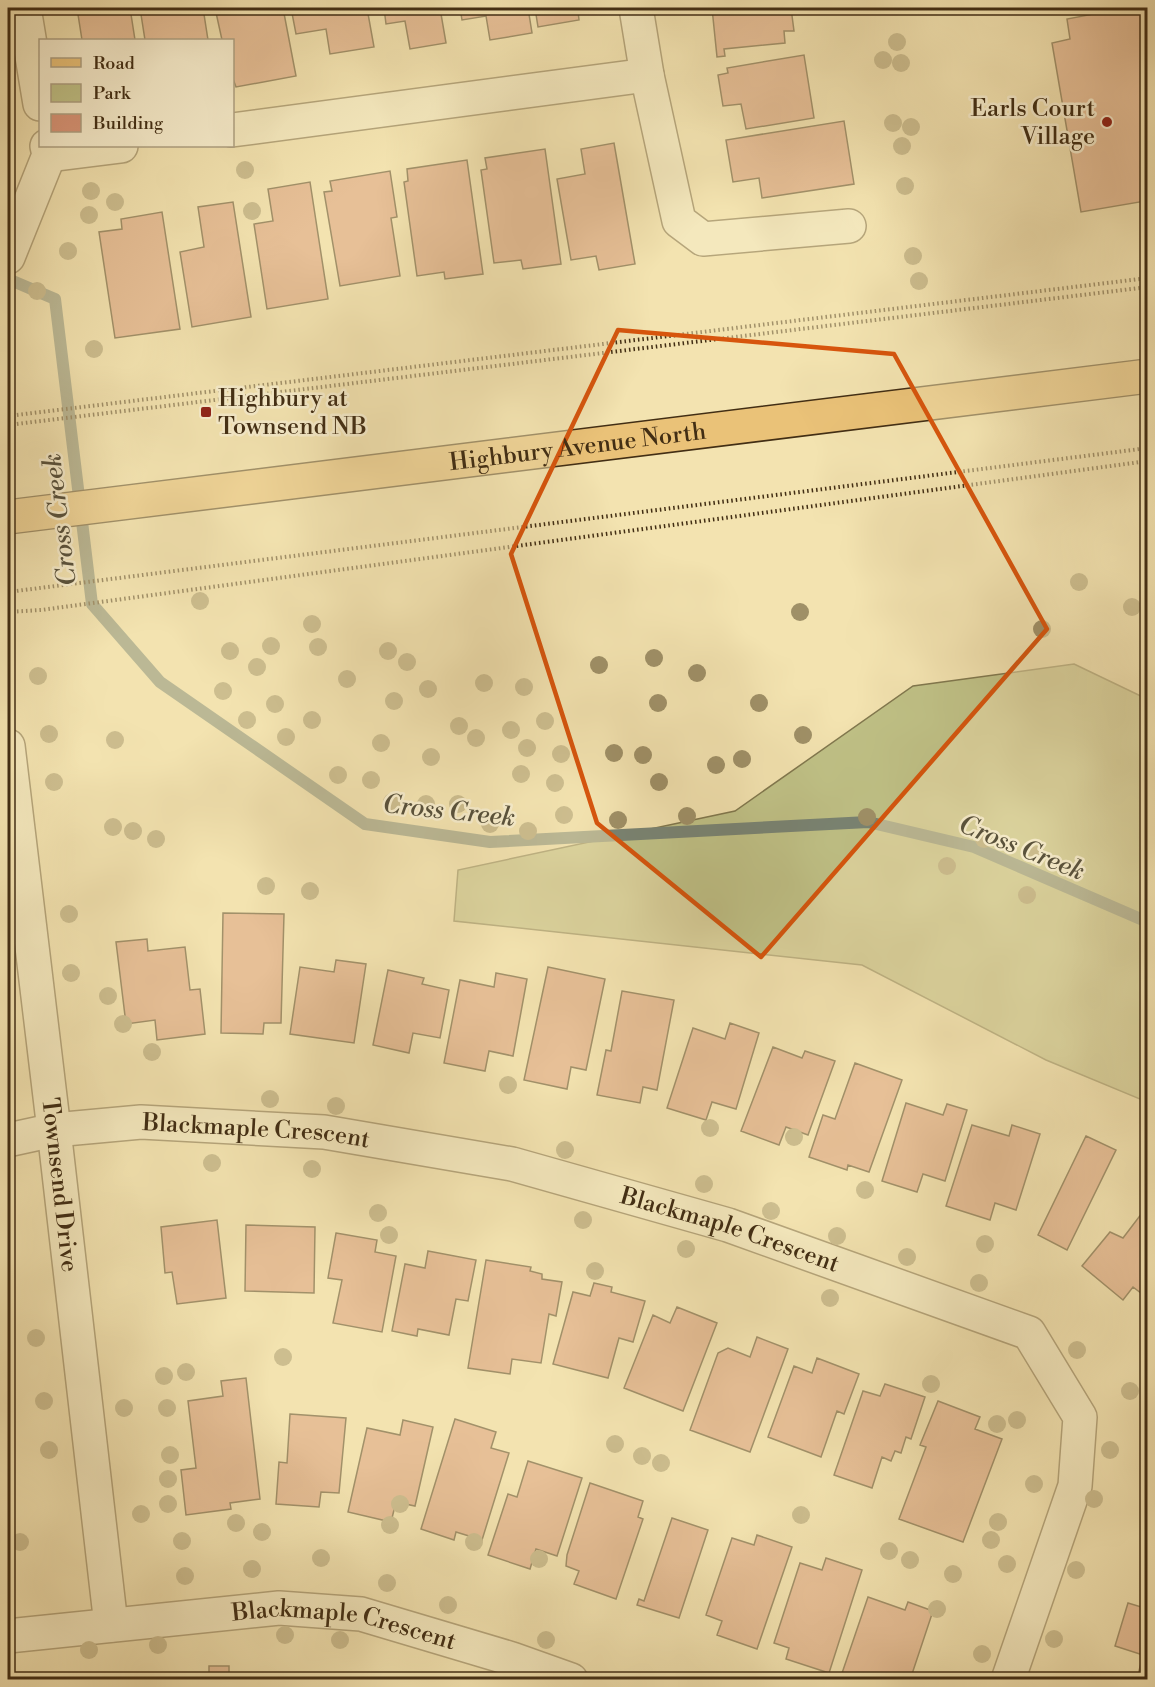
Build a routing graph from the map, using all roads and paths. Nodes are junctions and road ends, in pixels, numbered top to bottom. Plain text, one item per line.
1 (24, 8) edge
2 (636, 8) edge
3 (647, 75) junction
4 (39, 98) edge
5 (234, 130) edge
6 (103, 147) edge
7 (48, 150) edge
8 (849, 226) dead end
9 (8, 257) edge
10 (1148, 278) edge
11 (1148, 287) edge
12 (1148, 376) edge
13 (8, 416) edge
14 (8, 425) edge
15 (1148, 448) edge
16 (1148, 461) edge
17 (8, 517) edge
18 (8, 592) edge
19 (8, 612) edge
20 (8, 746) edge
21 (54, 1130) junction
22 (8, 1140) edge
23 (111, 1625) junction
24 (8, 1636) edge
25 (509, 1669) edge
26 (571, 1680) edge
27 (1008, 1680) edge

1 - 4 street
2 - 3 street
3 - 5 street
3 - 8 street
6 - 7 street
7 - 9 street
10 - 13 path
11 - 14 path
12 - 17 main road, Highbury Avenue North
15 - 18 path
16 - 19 path
20 - 21 street, Townsend Drive
21 - 22 street, Blackmaple Crescent
21 - 23 street, Townsend Drive
21 - 27 street, Blackmaple Crescent
23 - 24 street, Blackmaple Crescent
23 - 25 street, Blackmaple Crescent
25 - 26 street, Blackmaple Crescent

